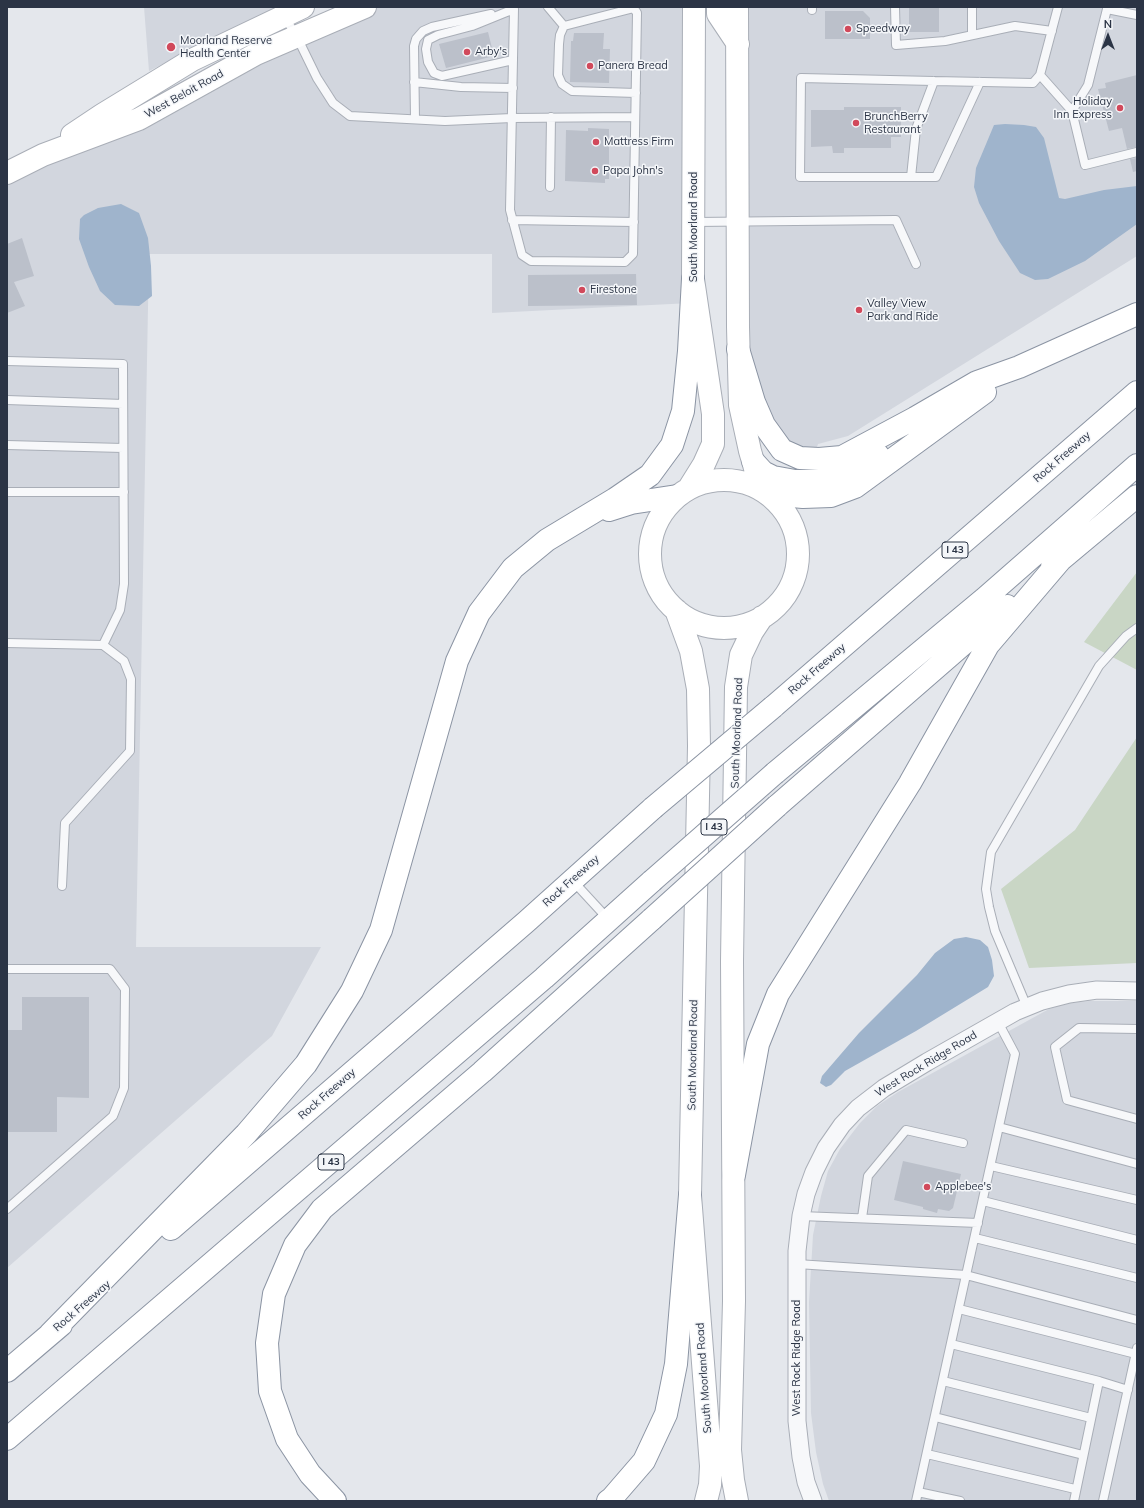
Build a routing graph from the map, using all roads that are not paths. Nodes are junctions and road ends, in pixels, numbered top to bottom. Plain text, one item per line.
1 (303, 7) edge
2 (365, 7) edge
3 (548, 7) edge
4 (694, 7) edge
5 (718, 7) edge
6 (738, 7) edge
7 (895, 7) edge
8 (972, 7) edge
9 (1058, 7) edge
10 (634, 8) edge
11 (515, 9) edge
12 (281, 12) edge
13 (1137, 15) edge
14 (564, 26) junction
15 (1052, 31) junction
16 (972, 35) junction
17 (297, 37) junction
18 (738, 44) junction
19 (513, 60) junction
20 (1040, 75) junction
21 (934, 81) junction
22 (414, 82) junction
23 (980, 82) junction
24 (513, 88) junction
25 (636, 92) junction
26 (1072, 111) junction
27 (551, 117) junction
28 (636, 117) junction
29 (512, 118) junction
30 (415, 119) junction
31 (1137, 152) edge
32 (43, 155) junction
33 (7, 173) edge
34 (911, 177) junction
35 (550, 186) dead end
36 (512, 220) junction
37 (739, 221) junction
38 (634, 222) junction
39 (693, 222) junction
40 (916, 264) dead end
41 (692, 279) junction
42 (1137, 314) edge
43 (738, 349) junction
44 (7, 361) edge
45 (1019, 367) junction
46 (1137, 392) edge
47 (7, 400) edge
48 (123, 404) junction
49 (965, 406) junction
50 (7, 445) edge
51 (123, 448) junction
52 (753, 461) junction
53 (1137, 465) edge
54 (7, 492) edge
55 (124, 492) junction
56 (683, 492) junction
57 (765, 492) junction
58 (1137, 496) edge
59 (579, 520) junction
60 (1063, 557) junction
61 (676, 610) junction
62 (762, 617) junction
63 (1137, 628) edge
64 (7, 643) edge
65 (103, 645) junction
66 (573, 880) junction
67 (62, 886) dead end
68 (609, 920) junction
69 (7, 969) edge
70 (1137, 991) edge
71 (1027, 1007) junction
72 (998, 1022) junction
73 (1137, 1028) edge
74 (1137, 1119) edge
75 (999, 1127) junction
76 (963, 1143) dead end
77 (1137, 1164) edge
78 (991, 1166) junction
79 (734, 1175) junction
80 (690, 1195) junction
81 (1137, 1200) edge
82 (983, 1201) junction
83 (7, 1209) edge
84 (801, 1216) junction
85 (862, 1218) junction
86 (978, 1223) junction
87 (975, 1238) junction
88 (1137, 1240) edge
89 (797, 1264) junction
90 (966, 1275) junction
91 (1137, 1278) edge
92 (959, 1309) junction
93 (1137, 1320) edge
94 (50, 1334) junction
95 (951, 1344) junction
96 (1136, 1351) edge
97 (7, 1371) edge
98 (943, 1381) junction
99 (1099, 1381) junction
100 (1128, 1390) junction
101 (935, 1417) junction
102 (1091, 1418) junction
103 (7, 1440) edge
104 (927, 1454) junction
105 (1083, 1455) junction
106 (1076, 1489) junction
107 (918, 1492) junction
108 (335, 1501) edge
109 (608, 1501) edge
110 (706, 1501) edge
111 (737, 1501) edge
112 (813, 1501) edge
113 (916, 1501) edge
114 (960, 1501) edge
115 (1074, 1501) edge
116 (1103, 1501) edge

1 - 12 main road, West Beloit Road
2 - 17 main road, West Beloit Road
3 - 14 lane
4 - 39 main road, South Moorland Road
5 - 18 main road
6 - 18 main road
7 - 16 lane
8 - 16 lane
9 - 15 lane
10 - 14 lane
10 - 25 lane
11 - 19 lane
11 - 19 lane
11 - 22 lane
12 - 17 lane
12 - 32 main road, West Beloit Road
13 - 26 lane
14 - 25 lane
15 - 16 lane
15 - 20 lane
17 - 30 lane
17 - 32 main road, West Beloit Road
18 - 37 main road
19 - 24 lane
20 - 23 lane
20 - 26 lane
21 - 23 lane
21 - 34 lane
21 - 34 lane
22 - 24 lane
22 - 30 lane
23 - 34 lane
24 - 29 lane
25 - 28 lane
26 - 31 lane
27 - 28 lane
27 - 29 lane
27 - 35 lane
28 - 38 lane
29 - 30 lane
29 - 36 lane
32 - 33 main road, West Beloit Road
36 - 38 lane
36 - 38 lane
37 - 39 lane
37 - 40 lane
37 - 43 main road
39 - 41 main road, South Moorland Road
41 - 56 main road, South Moorland Road
41 - 59 main road
42 - 45 main road
43 - 45 main road
43 - 52 main road
44 - 48 lane
45 - 49 main road
46 - 66 main road, Rock Freeway / I 43, bridge
47 - 48 lane
48 - 51 lane
49 - 52 main road
49 - 57 main road
50 - 51 lane
51 - 55 lane
52 - 57 main road
53 - 68 main road, I 43, bridge
54 - 55 lane
55 - 65 lane
56 - 57 main road
56 - 59 main road
56 - 61 main road, South Moorland Road
57 - 62 main road
58 - 60 main road
59 - 94 main road
60 - 79 main road
60 - 108 main road, bridge
61 - 62 main road
61 - 80 main road, South Moorland Road
62 - 79 main road, South Moorland Road
63 - 71 lane
64 - 65 lane
65 - 67 lane
66 - 68 lane
66 - 94 main road, Rock Freeway / I 43
68 - 103 main road, I 43
69 - 83 lane
70 - 71 street, West Rock Ridge Road
71 - 72 street, West Rock Ridge Road
72 - 75 lane
72 - 84 street, West Rock Ridge Road
73 - 74 lane
75 - 77 lane
75 - 78 lane
76 - 85 lane
78 - 81 lane
78 - 82 lane
79 - 111 main road, South Moorland Road
80 - 109 main road
80 - 110 main road, South Moorland Road
82 - 86 lane
82 - 88 lane
84 - 85 lane
84 - 89 street, West Rock Ridge Road
85 - 86 lane
86 - 87 lane
87 - 90 lane
87 - 91 lane
89 - 90 lane
89 - 112 street, West Rock Ridge Road
90 - 92 lane
90 - 93 lane
92 - 95 lane
92 - 96 lane
94 - 97 main road, Rock Freeway / I 43
95 - 98 lane
95 - 99 lane
96 - 100 lane
98 - 101 lane
98 - 102 lane
99 - 100 lane
99 - 102 lane
100 - 116 lane
101 - 104 lane
101 - 105 lane
102 - 105 lane
104 - 106 lane
104 - 107 lane
105 - 106 lane
106 - 115 lane
107 - 113 lane
107 - 114 lane

